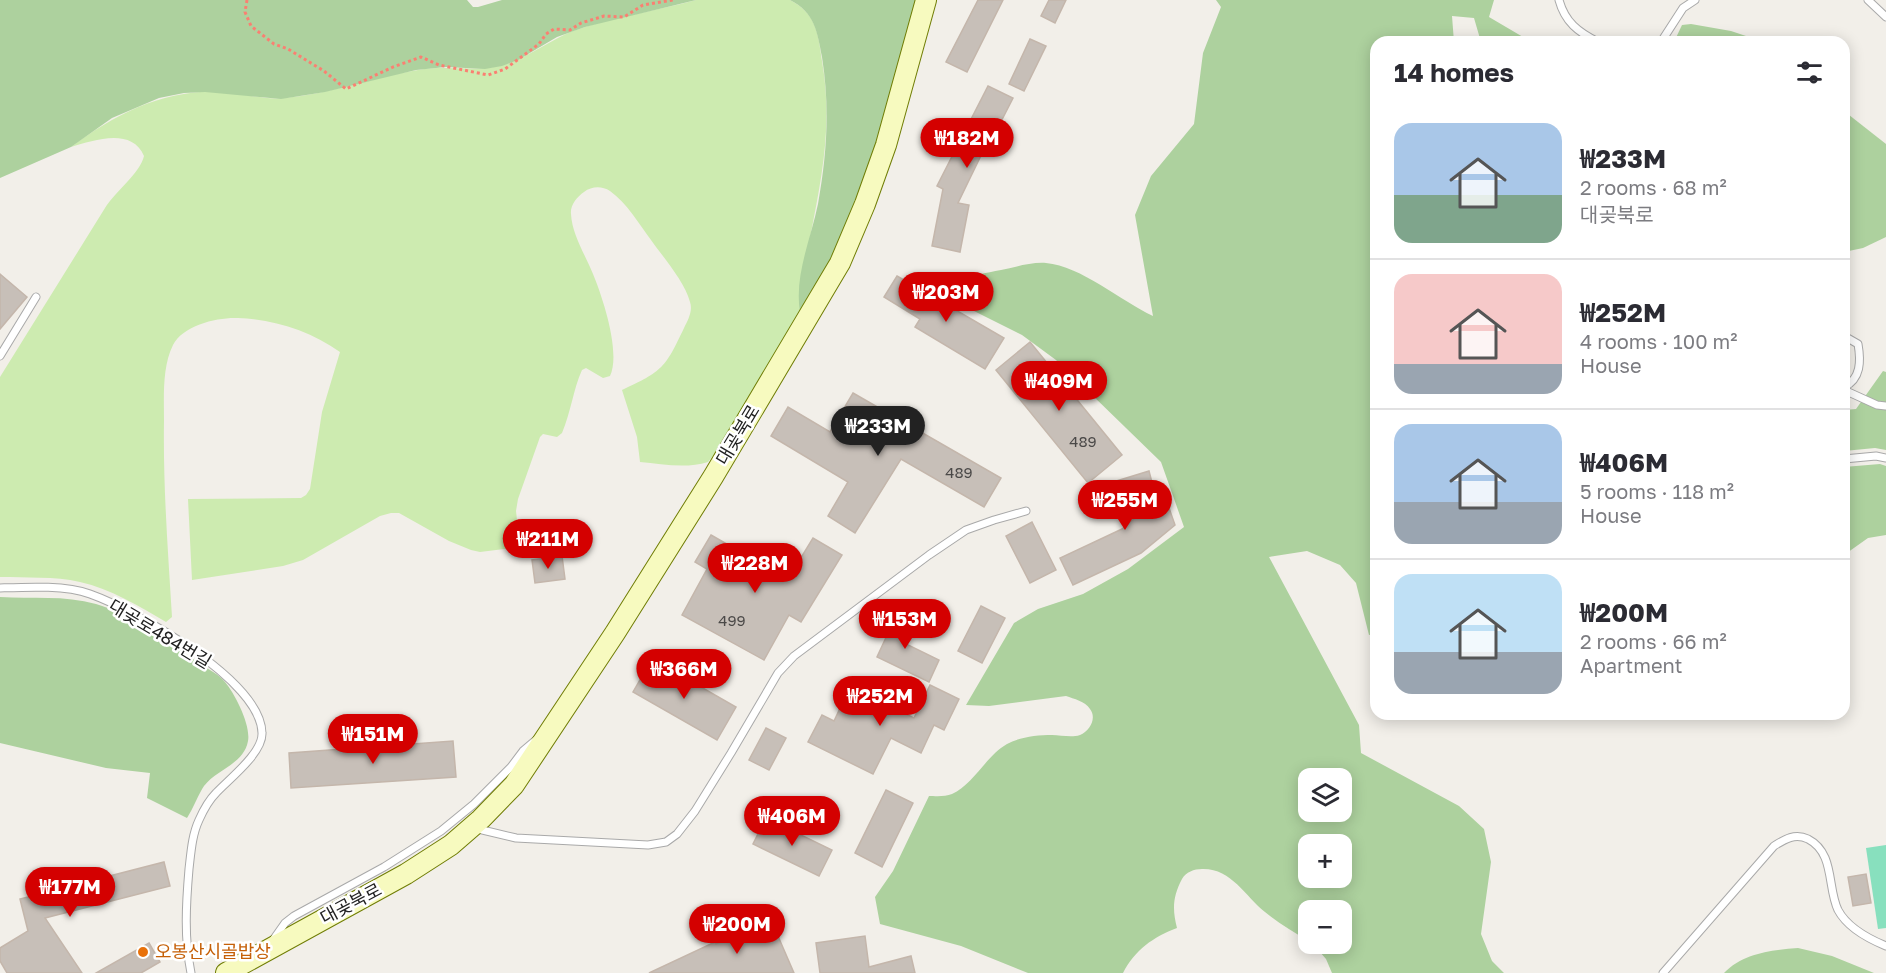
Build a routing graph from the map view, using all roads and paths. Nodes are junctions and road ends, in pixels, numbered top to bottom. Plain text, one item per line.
1 (247, 0) edge
2 (673, 0) edge
3 (926, 0) edge
4 (1559, 0) edge
5 (1695, 0) edge
6 (1868, 0) edge
7 (1886, 17) edge
8 (1587, 36) edge
9 (1665, 36) edge
10 (36, 297) dead end
11 (1850, 339) edge
12 (0, 356) edge
13 (1850, 383) edge
14 (1850, 391) edge
15 (1886, 406) edge
16 (1850, 458) edge
17 (1886, 458) edge
18 (1026, 511) dead end
19 (0, 588) edge
20 (548, 733) junction
21 (471, 828) junction
22 (1886, 946) edge
23 (269, 949) junction
24 (191, 973) edge
25 (226, 973) edge
26 (1663, 973) edge

1 - 2 path
3 - 20 street, 대곶북로
4 - 8 lane
5 - 9 lane
6 - 7 lane
10 - 12 lane
11 - 13 lane
14 - 15 lane
16 - 17 lane
18 - 21 lane
19 - 24 lane, 대곶로484번길
20 - 21 street, 대곶북로
20 - 23 lane
21 - 23 street, 대곶북로
22 - 26 lane
23 - 25 street, 대곶북로

